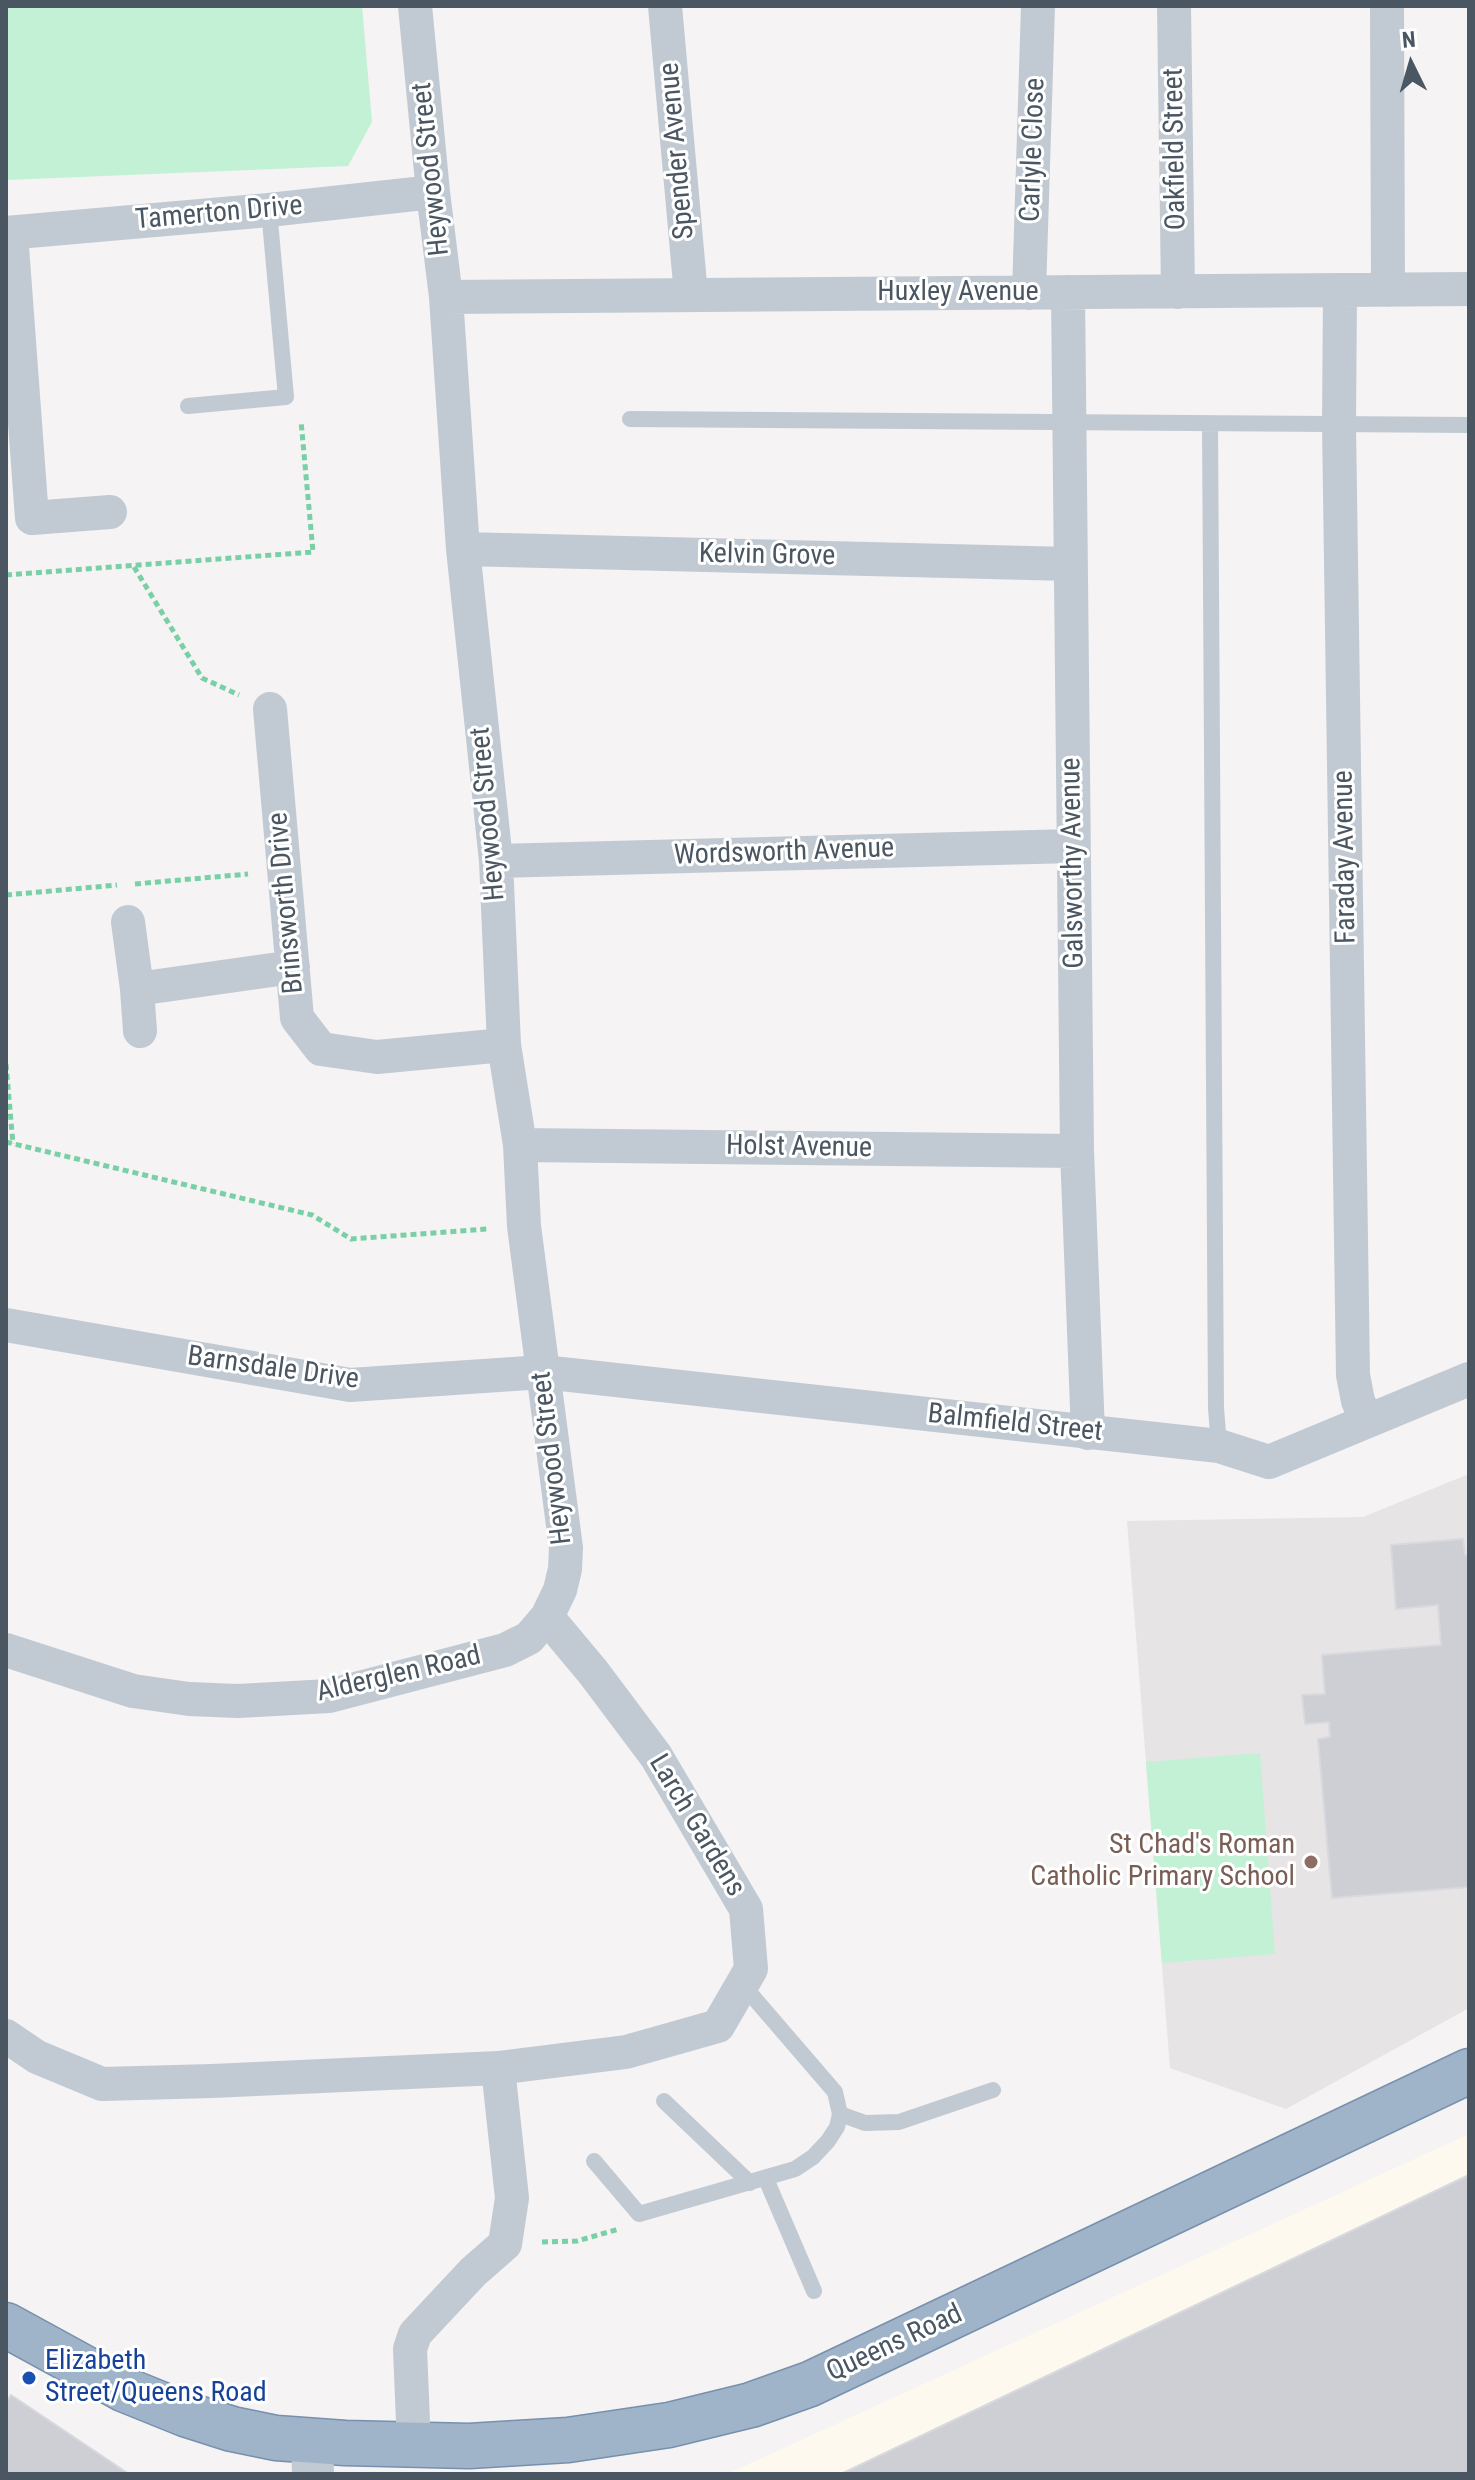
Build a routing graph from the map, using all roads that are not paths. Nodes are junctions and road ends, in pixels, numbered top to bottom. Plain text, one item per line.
1 (415, 6) edge
2 (665, 6) edge
3 (1038, 6) edge
4 (1174, 6) edge
5 (1387, 6) edge
6 (433, 192) junction
7 (269, 210) junction
8 (8, 233) edge
9 (1469, 289) edge
10 (1388, 290) junction
11 (1340, 291) junction
12 (1068, 292) junction
13 (1178, 292) junction
14 (1029, 293) junction
15 (691, 295) junction
16 (446, 297) junction
17 (188, 406) dead end
18 (630, 419) dead end
19 (1069, 422) junction
20 (1210, 424) junction
21 (1339, 425) junction
22 (1469, 425) edge
23 (110, 512) dead end
24 (463, 549) junction
25 (1070, 564) junction
26 (270, 709) road end
27 (1073, 846) junction
28 (496, 861) junction
29 (128, 922) dead end
30 (293, 967) junction
31 (137, 989) junction
32 (140, 1031) dead end
33 (504, 1045) junction
34 (520, 1145) junction
35 (1077, 1151) junction
36 (6, 1325) edge
37 (543, 1372) junction
38 (1469, 1379) edge
39 (1367, 1421) junction
40 (1088, 1433) junction
41 (1219, 1446) junction
42 (547, 1617) junction
43 (6, 1650) edge
44 (742, 1984) junction
45 (6, 2036) edge
46 (498, 2068) junction
47 (1469, 2071) edge
48 (993, 2090) dead end
49 (664, 2101) dead end
50 (840, 2114) junction
51 (594, 2161) dead end
52 (758, 2181) junction
53 (814, 2291) dead end
54 (6, 2325) edge
55 (414, 2446) junction
56 (300, 2451) edge

1 - 6 street, Heywood Street
2 - 15 street, Spender Avenue
3 - 14 street, Carlyle Close
4 - 13 street, Oakfield Street
5 - 10 street
6 - 7 street, Tamerton Drive
6 - 16 street, Heywood Street
7 - 8 street, Tamerton Drive
7 - 17 lane
8 - 23 street
9 - 10 street, Huxley Avenue
10 - 11 street, Huxley Avenue
11 - 13 street, Huxley Avenue
11 - 21 street, Faraday Avenue
12 - 13 street, Huxley Avenue
12 - 14 street, Huxley Avenue
12 - 19 street, Galsworthy Avenue
14 - 15 street, Huxley Avenue
15 - 16 street, Huxley Avenue
16 - 24 street, Heywood Street
18 - 19 lane
19 - 20 lane
19 - 25 street, Galsworthy Avenue
20 - 21 lane
20 - 41 lane
21 - 22 lane
21 - 39 street, Faraday Avenue
24 - 25 street, Kelvin Grove
24 - 28 street, Heywood Street
25 - 27 street, Galsworthy Avenue
26 - 30 street, Brinsworth Drive
27 - 28 street, Wordsworth Avenue
27 - 35 street, Galsworthy Avenue
28 - 33 street, Heywood Street
29 - 31 street
30 - 31 street
30 - 33 street, Brinsworth Drive
31 - 32 street
33 - 34 street, Heywood Street
34 - 35 street, Holst Avenue
34 - 37 street, Heywood Street
35 - 40 street, Galsworthy Avenue
36 - 37 street, Barnsdale Drive
37 - 40 street, Balmfield Street
37 - 42 street, Heywood Street
38 - 39 street, Balmfield Street
39 - 41 street, Balmfield Street
40 - 41 street, Balmfield Street
42 - 43 street, Alderglen Road
42 - 44 street, Larch Gardens
44 - 46 street, Larch Gardens
44 - 50 lane
45 - 46 street, Larch Gardens
46 - 55 street
47 - 55 highway, Queens Road
48 - 50 lane
49 - 52 lane
50 - 52 lane
51 - 52 lane
52 - 53 lane
54 - 56 highway, Queens Road
55 - 56 highway, Queens Road

